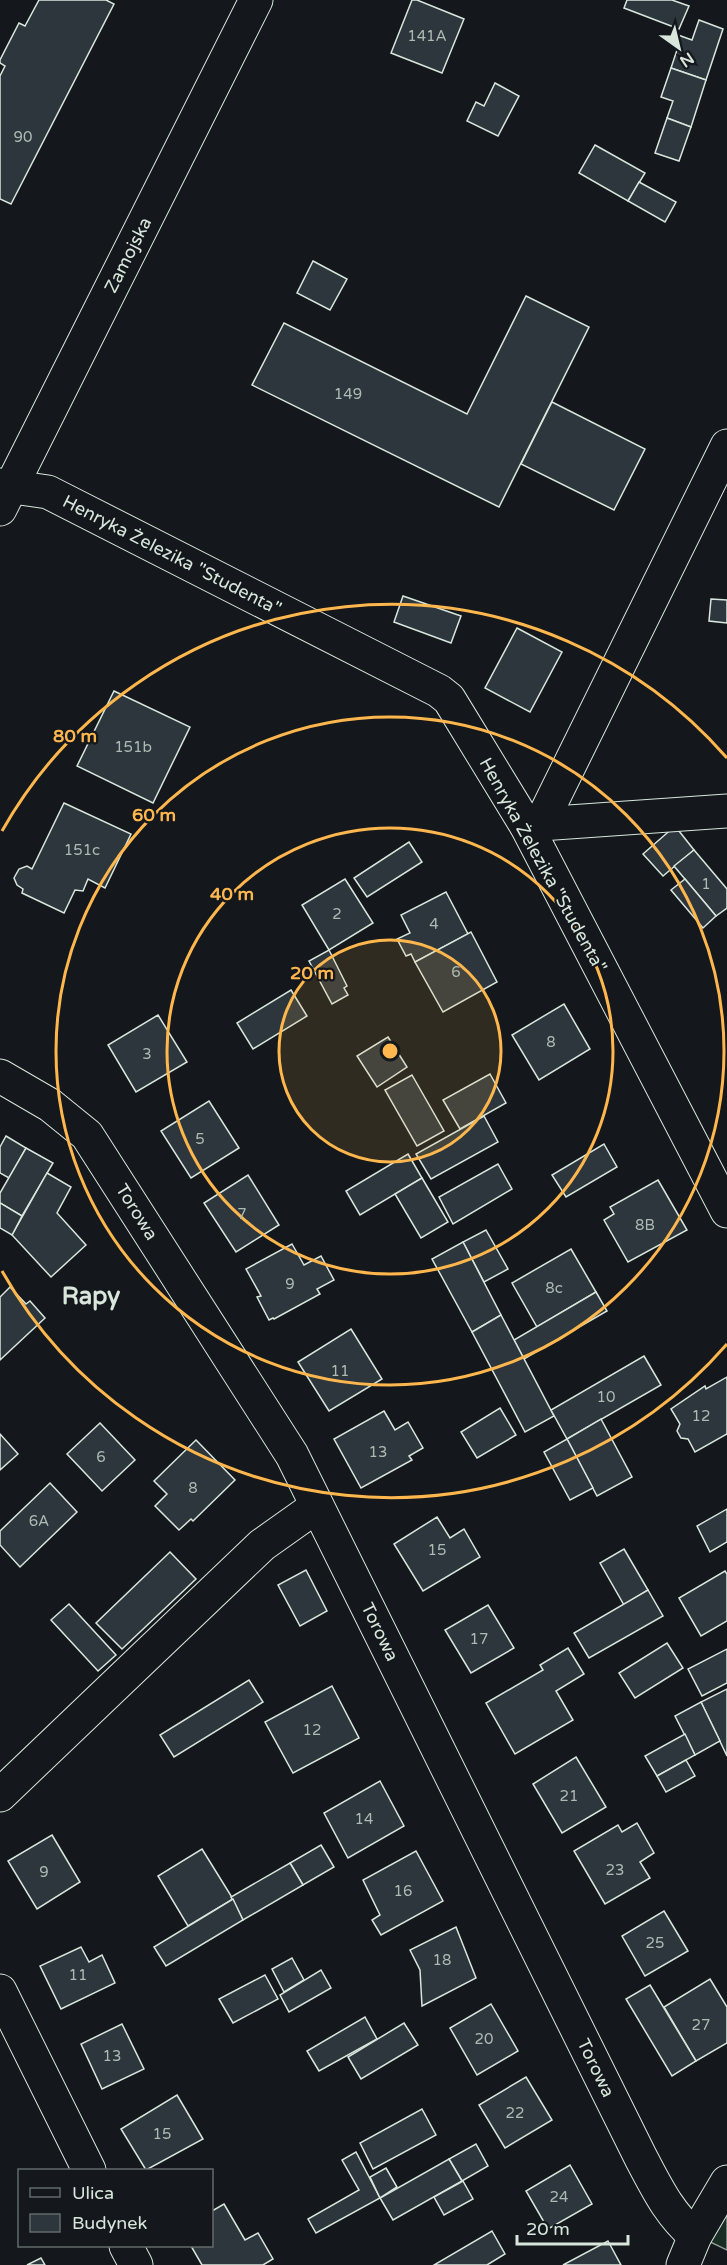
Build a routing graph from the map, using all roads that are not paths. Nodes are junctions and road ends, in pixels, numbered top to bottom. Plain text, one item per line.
1 (256, 0) edge
2 (727, 446) edge
3 (4, 494) edge
4 (727, 811) edge
5 (533, 825) junction
6 (0, 1076) edge
7 (727, 1211) edge
8 (317, 1506) junction
9 (0, 1794) edge
10 (0, 1991) edge
11 (89, 2169) edge
12 (727, 2182) edge
13 (127, 2247) edge
14 (689, 2251) edge
15 (136, 2265) edge

1 - 3 street, Zamojska
2 - 5 street
3 - 5 street, Henryka Żelezika "Studenta"
4 - 5 street
5 - 7 street, Henryka Żelezika "Studenta"
6 - 8 street, Torowa
8 - 9 street
8 - 14 street, Torowa
10 - 11 street
12 - 14 street
13 - 15 street

